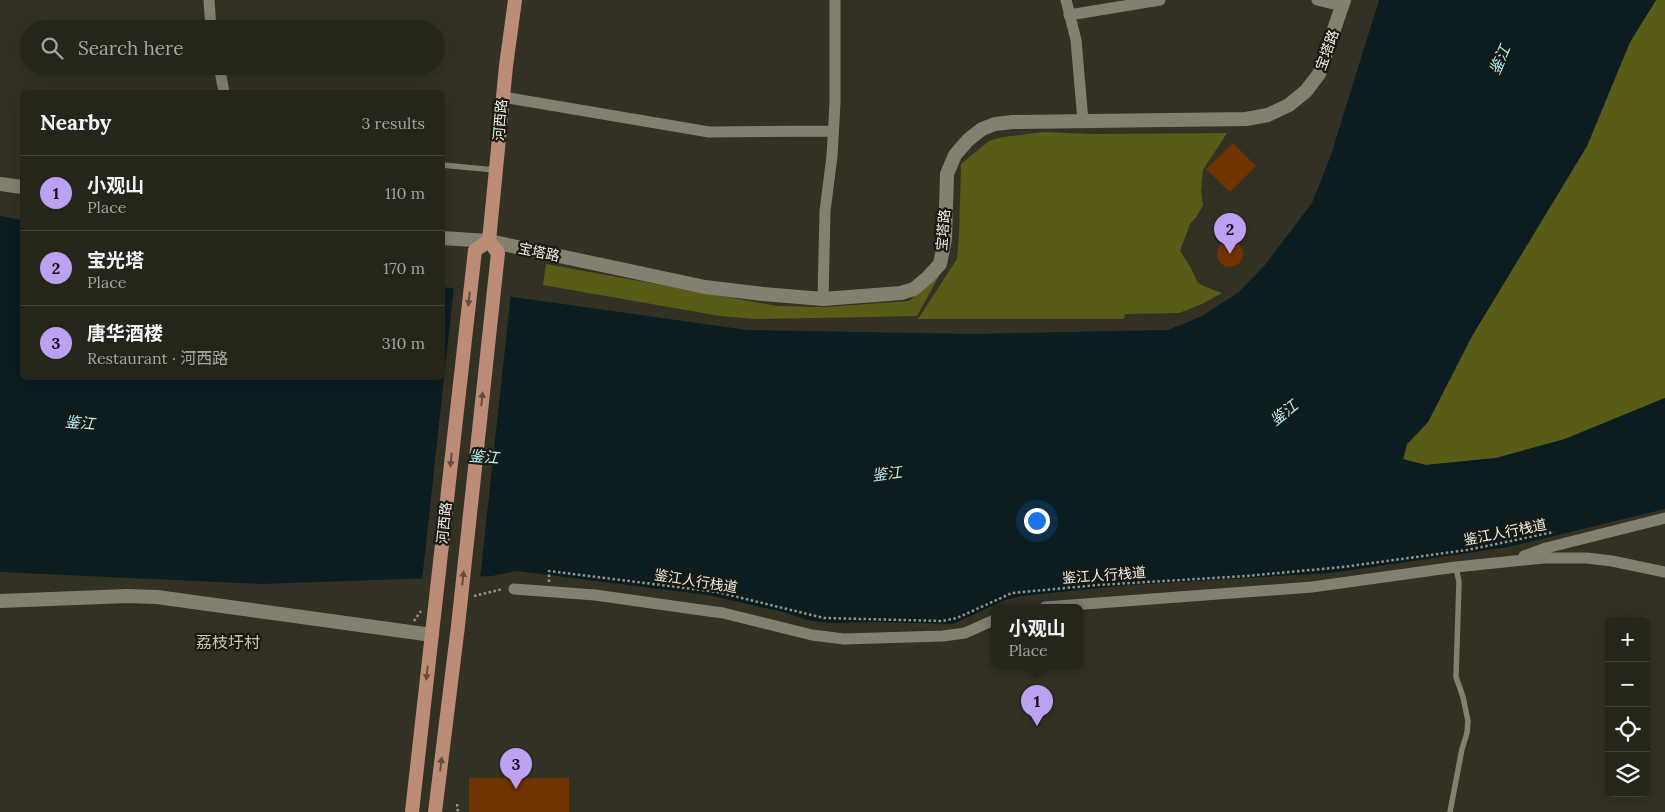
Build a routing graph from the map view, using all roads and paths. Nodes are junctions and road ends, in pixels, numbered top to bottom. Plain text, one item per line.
1 (209, 0) edge
2 (515, 0) edge
3 (835, 0) edge
4 (1066, 0) edge
5 (1160, 0) edge
6 (1317, 0) edge
7 (1343, 3) edge
8 (1069, 15) junction
9 (210, 20) edge
10 (221, 75) edge
11 (224, 90) edge
12 (503, 97) junction
13 (1083, 121) junction
14 (833, 131) junction
15 (445, 165) edge
16 (496, 170) junction
17 (0, 184) edge
18 (20, 187) edge
19 (445, 238) edge
20 (489, 241) junction
21 (823, 299) junction
22 (1665, 518) edge
23 (1556, 532) dead end
24 (1511, 561) junction
25 (1456, 566) junction
26 (550, 571) dead end
27 (1665, 572) edge
28 (514, 589) dead end
29 (0, 601) edge
30 (1083, 604) edge
31 (991, 621) edge
32 (432, 630) junction
33 (457, 804) dead end
34 (412, 812) edge
35 (434, 812) edge
36 (458, 812) edge
37 (1450, 812) edge

1 - 9 street
2 - 12 main road, 河西路
3 - 14 street
4 - 8 street
5 - 8 street
6 - 7 street
7 - 13 street, 宝塔路
8 - 13 street
10 - 11 street
12 - 14 street
12 - 16 main road, 河西路
13 - 21 street, 宝塔路
14 - 21 street
15 - 16 lane
16 - 20 main road, 河西路
17 - 18 street
19 - 20 street, 宝塔路
20 - 21 street, 宝塔路
20 -> 32 main road, 河西路
35 -> 20 main road, 河西路
22 - 24 street
23 - 26 path, 鉴江人行栈道
24 - 25 street
24 - 27 street
25 - 30 street
25 - 37 lane
28 - 31 street
29 - 32 street
32 -> 34 main road, 河西路
33 - 36 path

